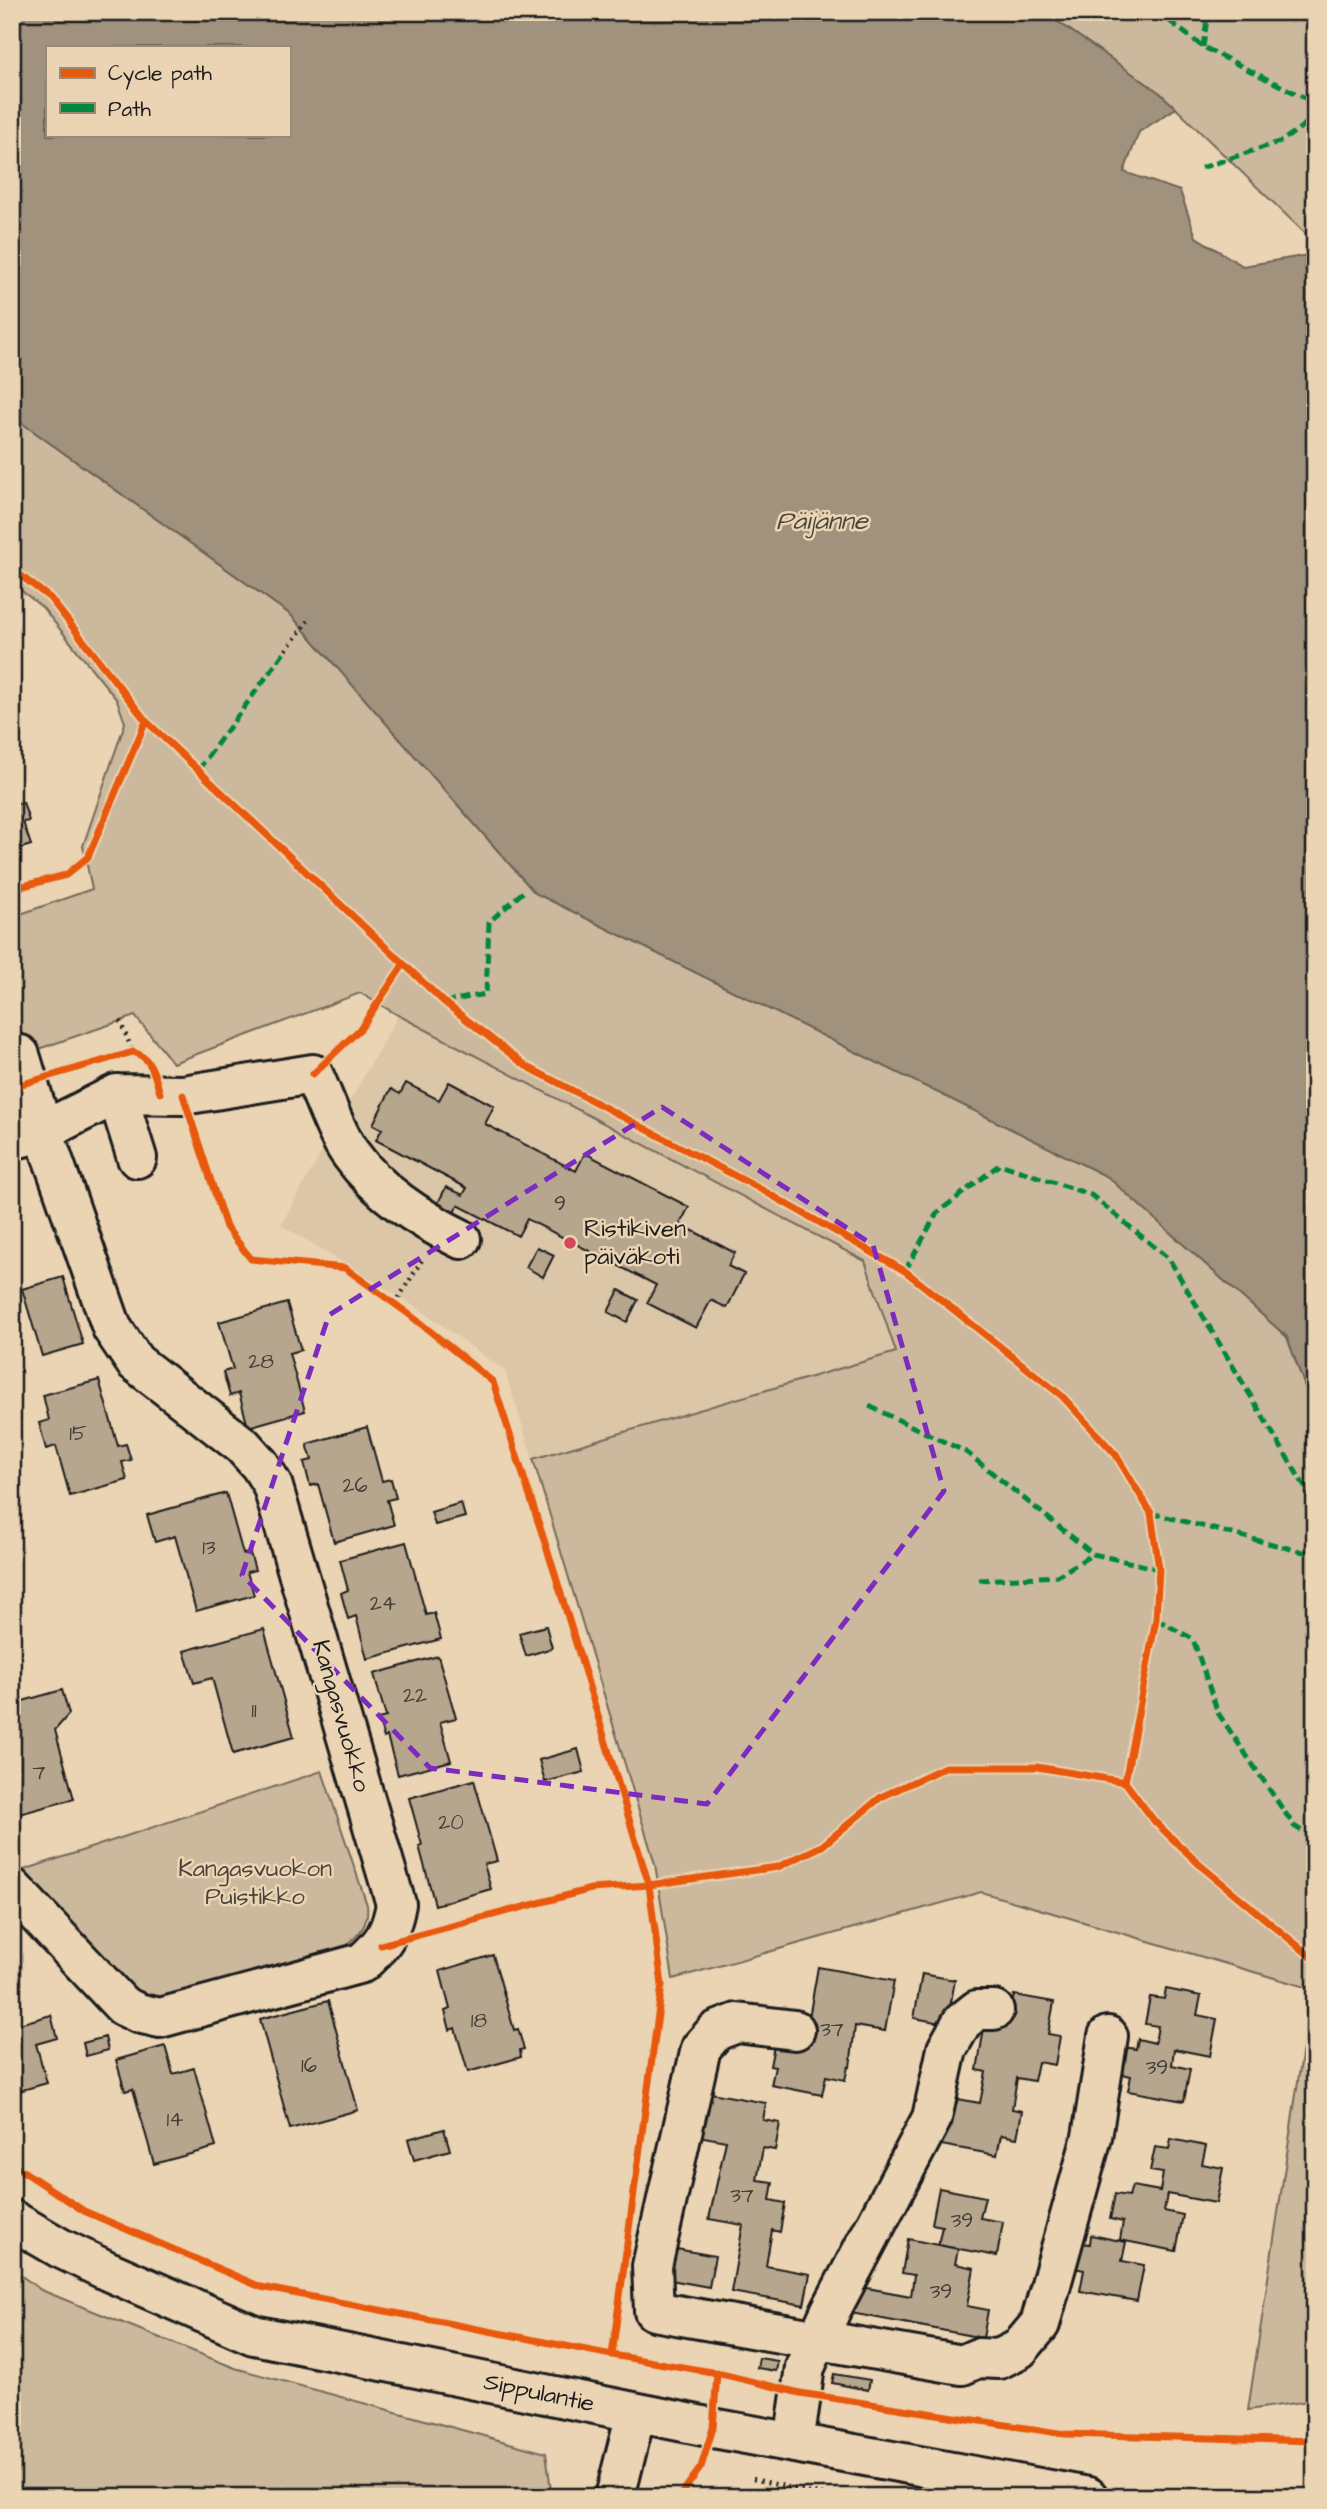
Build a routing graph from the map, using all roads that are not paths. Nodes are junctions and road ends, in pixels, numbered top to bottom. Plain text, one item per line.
1 (20, 1055) dead end
2 (117, 1094) junction
3 (28, 1135) edge
4 (137, 1158) dead end
5 (451, 1234) road end
6 (12, 1888) edge
7 (994, 2010) dead end
8 (795, 2030) dead end
9 (1108, 2036) dead end
10 (12, 2220) edge
11 (817, 2339) junction
12 (636, 2413) junction
13 (794, 2443) junction
14 (615, 2497) edge
15 (1088, 2497) edge

1 - 3 street, Kangasvuokko
2 - 3 street
2 - 4 street
2 - 5 street
3 - 6 street, Kangasvuokko
7 - 11 street
8 - 11 street
9 - 11 street
10 - 12 street, Sippulantie
11 - 13 street
12 - 13 street, Sippulantie
12 - 14 street
13 - 15 street, Sippulantie

